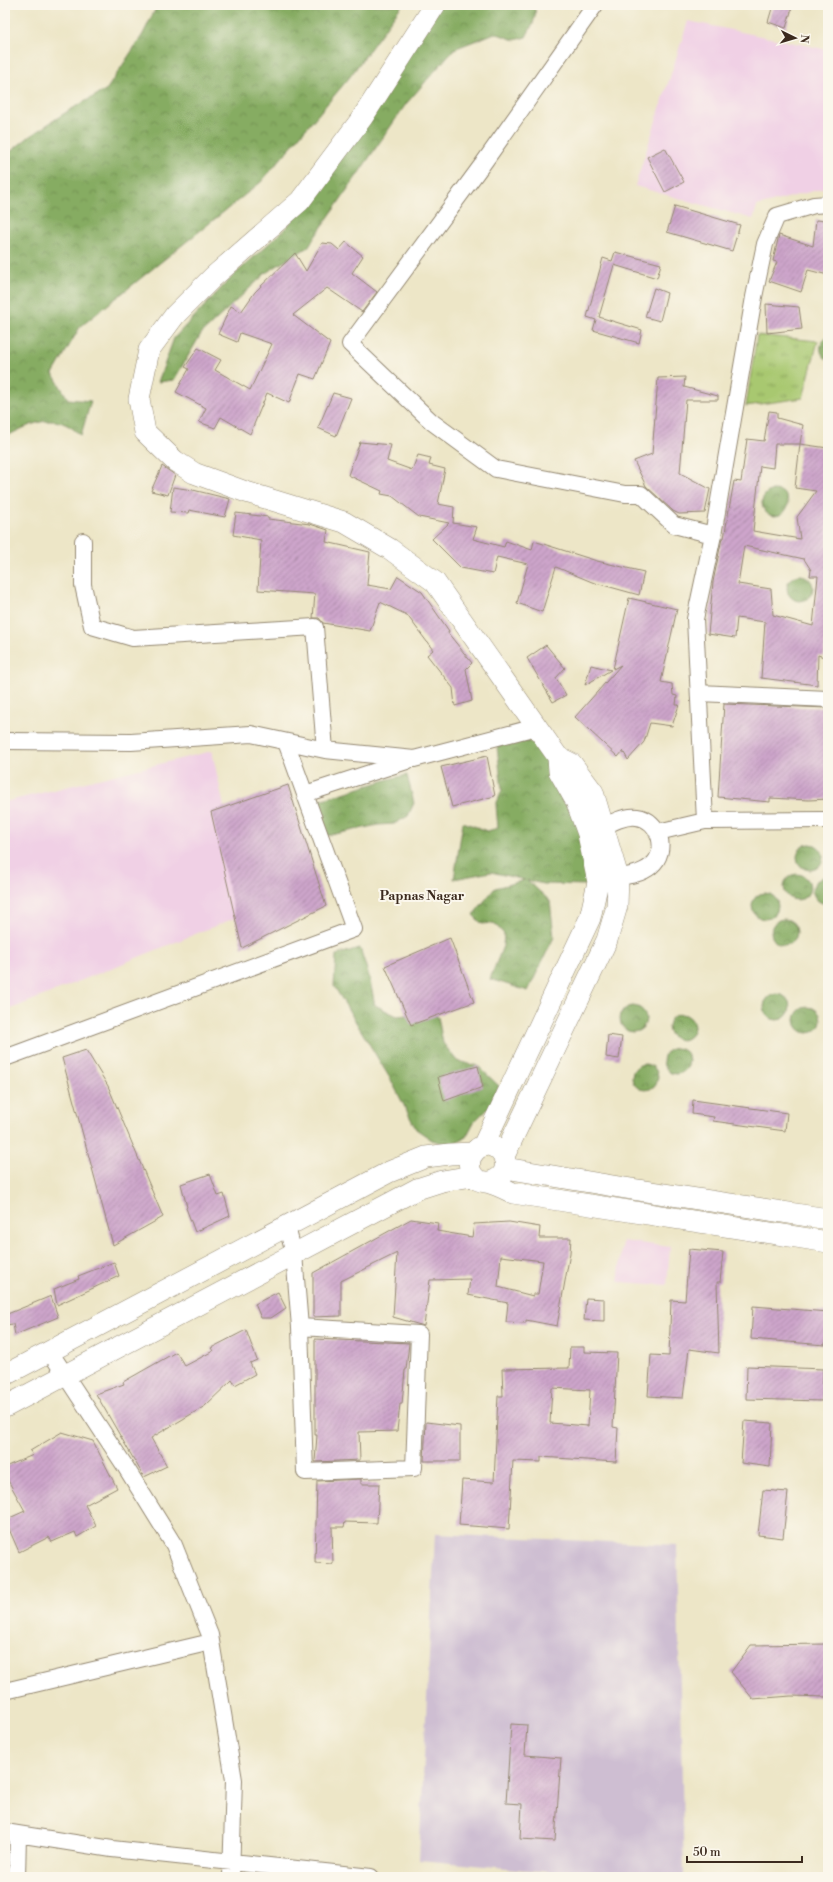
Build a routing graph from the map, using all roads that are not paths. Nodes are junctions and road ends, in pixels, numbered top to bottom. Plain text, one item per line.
1 (435, 5) edge
2 (595, 5) edge
3 (828, 204) edge
4 (713, 535) junction
5 (83, 541) dead end
6 (699, 693) junction
7 (828, 699) edge
8 (536, 727) junction
9 (5, 741) edge
10 (286, 742) junction
11 (325, 750) junction
12 (414, 759) junction
13 (305, 794) junction
14 (828, 820) edge
15 (705, 821) junction
16 (596, 830) junction
17 (658, 832) junction
18 (618, 877) junction
19 (598, 882) junction
20 (5, 1058) edge
21 (478, 1150) junction
22 (504, 1162) junction
23 (481, 1179) junction
24 (702, 1200) junction
25 (828, 1219) edge
26 (698, 1221) junction
27 (287, 1227) junction
28 (828, 1242) edge
29 (294, 1254) junction
30 (300, 1327) junction
31 (50, 1352) junction
32 (66, 1374) junction
33 (5, 1375) edge
34 (5, 1407) edge
35 (211, 1642) junction
36 (5, 1691) edge
37 (12, 1833) edge
38 (231, 1870) edge
39 (17, 1877) edge
40 (371, 1877) edge

1 - 8 main road
2 - 4 street
3 - 4 street
4 - 6 street
5 - 11 street
6 - 7 street
6 - 15 street
8 - 12 street
8 - 16 main road
9 - 10 street
10 - 11 street
10 - 13 street
11 - 12 street
12 - 13 street
13 - 20 street
14 - 15 street
15 - 17 street
16 - 17 street
16 - 18 main road
16 - 19 main road
17 - 18 street
18 - 19 street
18 - 22 main road
19 - 21 main road
21 - 22 main road
21 - 23 main road
21 - 27 main road
22 - 23 main road
22 - 24 main road
23 - 26 main road
23 - 29 main road
24 - 25 main road
24 - 26 main road
26 - 28 main road
27 - 29 street
27 - 31 main road
29 - 30 street
29 - 32 main road
30 - 30 street
31 - 32 street
31 - 33 main road
32 - 34 main road
32 - 35 street
35 - 36 street
35 - 38 street
37 - 38 street
37 - 39 street
38 - 40 street

